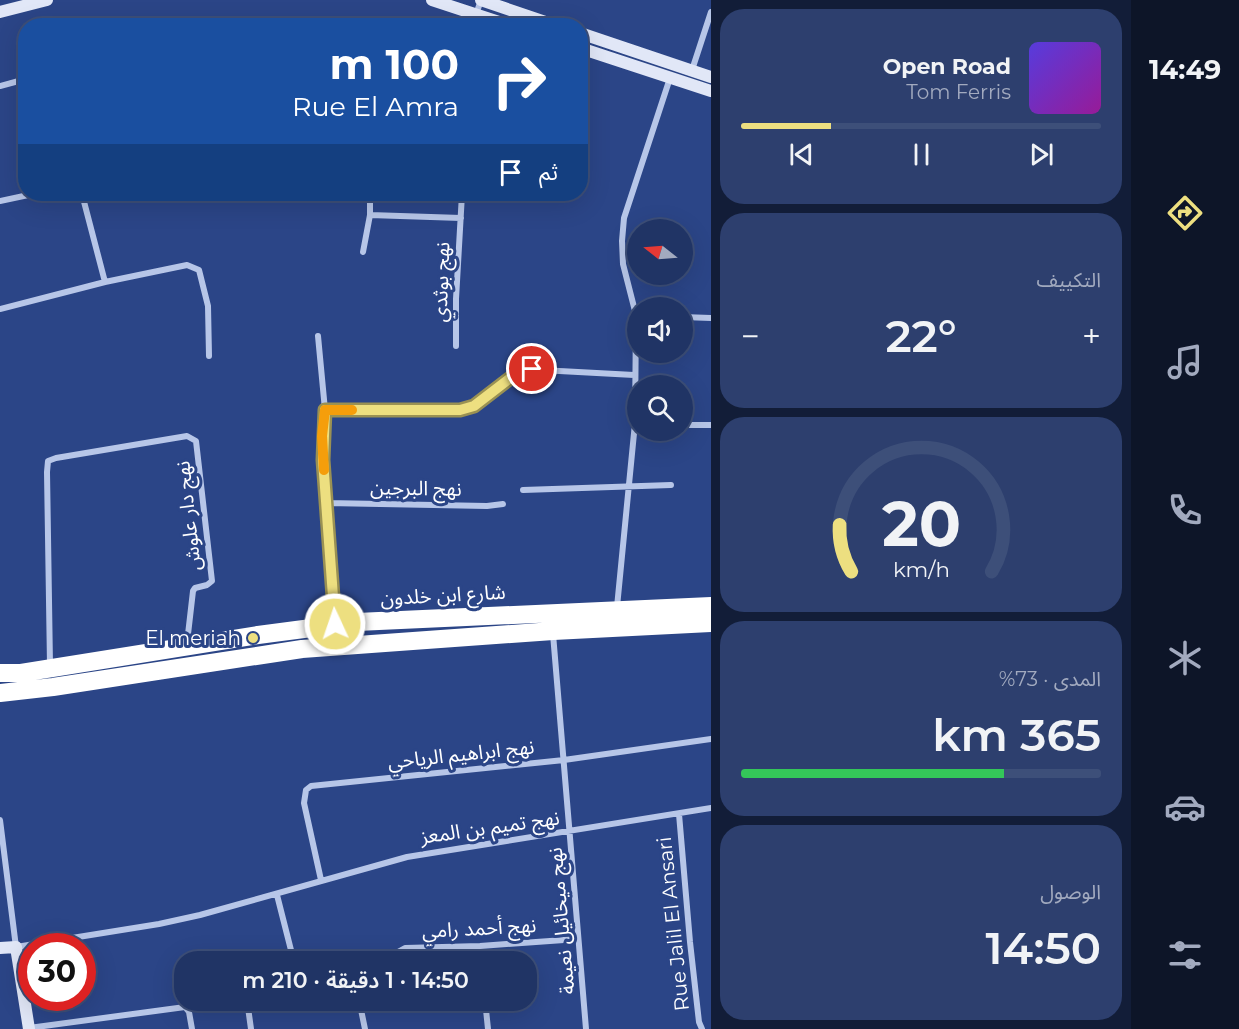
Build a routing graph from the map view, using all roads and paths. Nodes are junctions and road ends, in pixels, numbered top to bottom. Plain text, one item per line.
1 (47, 0) edge
2 (432, 0) edge
3 (481, 0) edge
4 (0, 12) edge
5 (711, 12) edge
6 (470, 18) edge
7 (475, 18) edge
8 (534, 18) edge
9 (588, 36) edge
10 (588, 51) edge
11 (692, 71) junction
12 (670, 77) junction
13 (711, 77) edge
14 (18, 81) edge
15 (0, 86) edge
16 (711, 91) edge
17 (18, 197) edge
18 (0, 201) edge
19 (84, 201) edge
20 (370, 201) edge
21 (462, 201) edge
22 (370, 215) junction
23 (461, 219) junction
24 (363, 252) dead end
25 (105, 282) junction
26 (632, 297) edge
27 (0, 309) edge
28 (693, 317) edge
29 (711, 318) edge
30 (318, 336) dead end
31 (456, 346) dead end
32 (208, 356) dead end
33 (635, 363) edge
34 (634, 375) joint
35 (325, 410) junction
36 (693, 425) edge
37 (711, 425) edge
38 (633, 441) edge
39 (671, 485) dead end
40 (627, 486) junction
41 (523, 490) dead end
42 (327, 503) junction
43 (503, 504) dead end
44 (711, 606) edge
45 (616, 610) junction
46 (711, 623) edge
47 (335, 624) junction
48 (553, 631) junction
49 (187, 647) junction
50 (50, 668) junction
51 (0, 673) edge
52 (0, 693) edge
53 (711, 739) edge
54 (564, 760) junction
55 (711, 808) edge
56 (679, 814) junction
57 (0, 820) edge
58 (570, 832) junction
59 (321, 880) junction
60 (277, 895) junction
61 (578, 939) junction
62 (480, 946) junction
63 (16, 947) junction
64 (0, 948) edge
65 (291, 951) edge
66 (401, 951) edge
67 (480, 951) edge
68 (249, 1011) edge
69 (361, 1011) edge
70 (486, 1011) edge
71 (29, 1029) edge
72 (192, 1029) edge
73 (251, 1029) edge
74 (365, 1029) edge
75 (488, 1029) edge
76 (586, 1029) edge
77 (702, 1029) edge

1 - 4 street
2 - 6 street
3 - 7 street
3 - 8 street
5 - 11 street
9 - 11 street
10 - 12 street
11 - 13 street
12 - 16 street
12 - 26 street
14 - 15 street
17 - 18 street
19 - 25 street
20 - 22 street
21 - 23 street, نهج بوثدي
22 - 23 street, نهج بوثدي
22 - 24 street
23 - 31 street, نهج بوثدي
25 - 27 street
25 - 32 street
28 - 29 street
30 - 35 street
33 - 34 street
34 - 35 street
35 - 42 street
36 - 37 street
38 - 40 street
39 - 40 street
40 - 41 street
40 - 45 street
42 - 43 street, نهج البرجين
42 - 47 street
44 - 45 highway, شارع ابن خلدون
45 - 47 highway, شارع ابن خلدون
46 - 48 highway
47 - 49 highway, شارع ابن خلدون
48 - 52 highway
48 - 54 street, نهج ميخائيل نعيمة
49 - 50 highway, شارع ابن خلدون
49 - 50 street, نهج دار علوش
50 - 51 highway, شارع ابن خلدون
53 - 54 street, نهج ابراهيم الرياحي
54 - 58 street, نهج ميخائيل نعيمة
54 - 59 street, نهج ابراهيم الرياحي
55 - 56 street, نهج تميم بن المعز
56 - 58 street, نهج تميم بن المعز
56 - 77 street, Rue Jalil El Ansari
57 - 63 street
58 - 59 street, نهج تميم بن المعز
58 - 61 street, نهج ميخائيل نعيمة
59 - 60 street, نهج تميم بن المعز
60 - 63 street, نهج تميم بن المعز
60 - 65 street
61 - 62 street, نهج أحمد رامي
61 - 76 street, نهج ميخائيل نعيمة
62 - 66 street, نهج أحمد رامي
62 - 67 street
63 - 64 street
63 - 71 street
68 - 73 street
69 - 74 street
70 - 75 street
71 - 72 street

